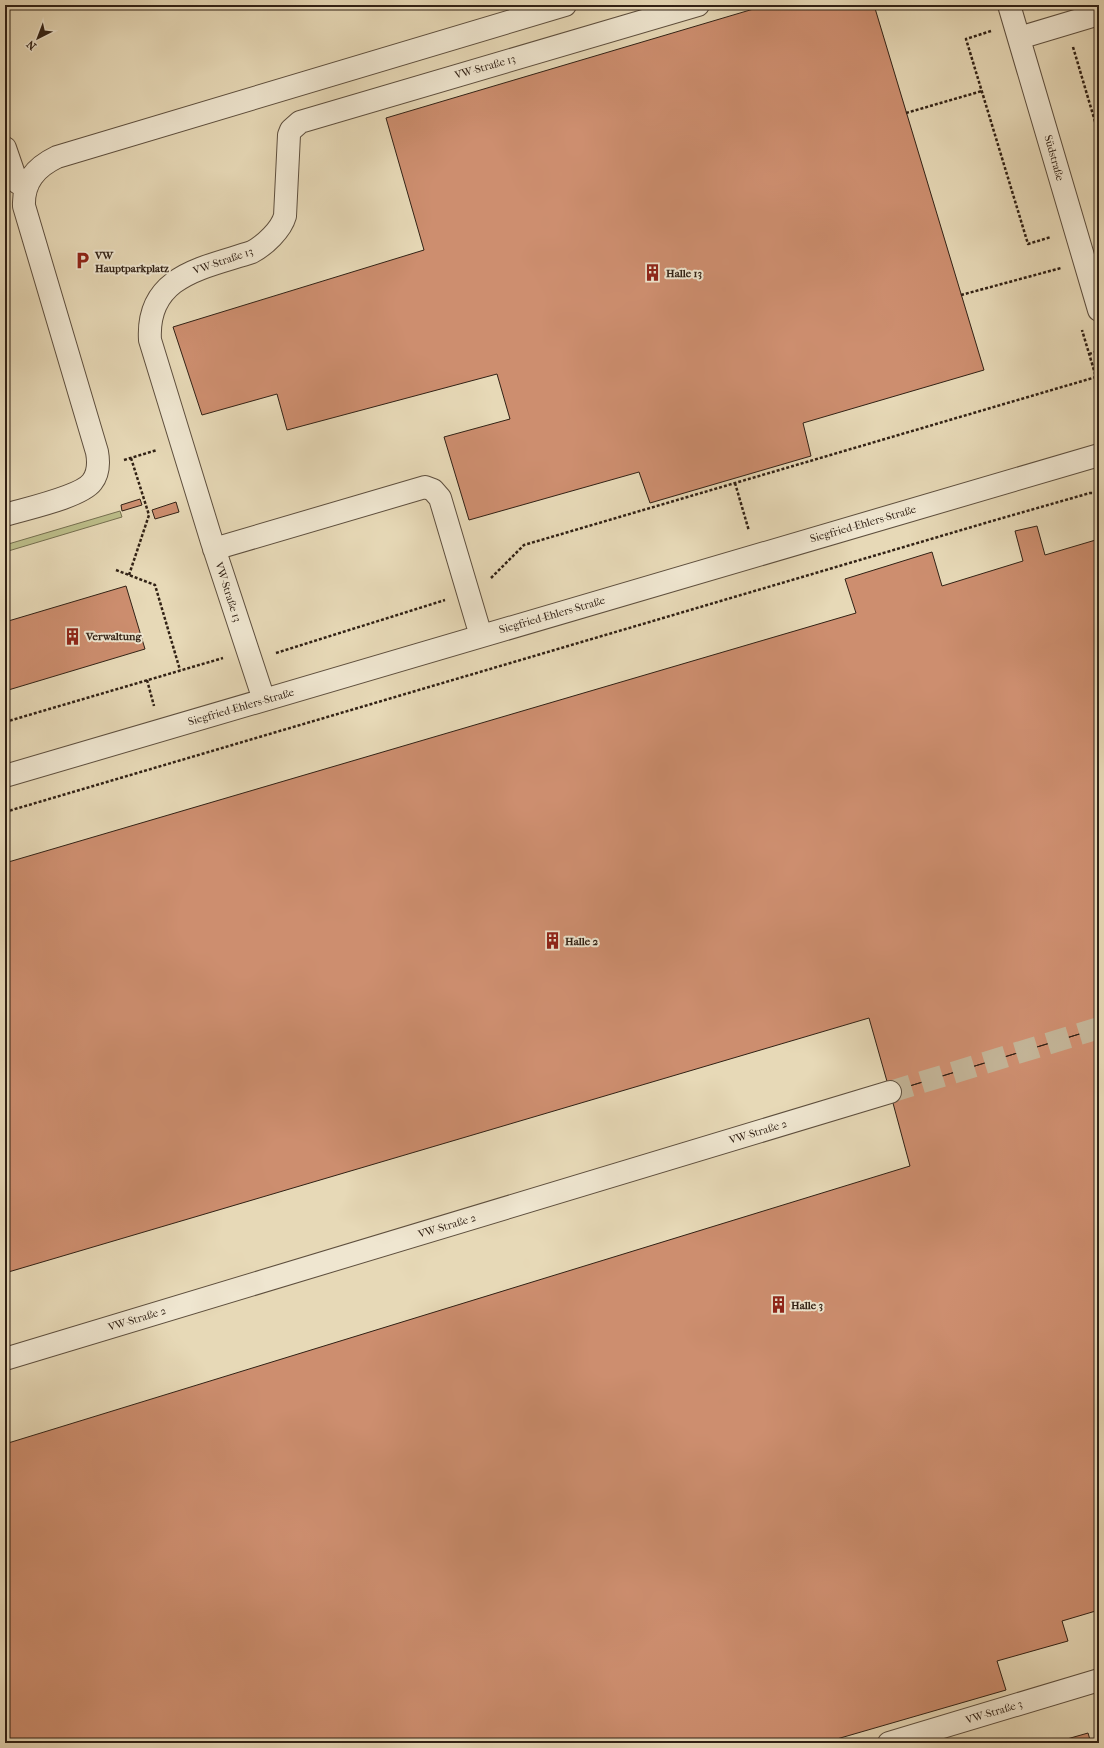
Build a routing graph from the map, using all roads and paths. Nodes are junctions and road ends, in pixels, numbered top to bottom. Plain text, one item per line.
1 (565, 5) edge
2 (698, 5) edge
3 (1009, 5) edge
4 (1099, 14) edge
5 (991, 24) dead end
6 (1066, 24) junction
7 (1019, 38) junction
8 (982, 91) junction
9 (906, 113) dead end
10 (1099, 135) edge
11 (5, 148) edge
12 (26, 188) junction
13 (1054, 236) dead end
14 (1061, 261) dead end
15 (961, 295) dead end
16 (1099, 310) edge
17 (1081, 325) dead end
18 (1099, 351) edge
19 (1089, 354) junction
20 (1099, 455) edge
21 (131, 458) dead end
22 (1099, 493) edge
23 (5, 515) edge
24 (214, 549) junction
25 (116, 570) dead end
26 (130, 575) junction
27 (468, 593) junction
28 (481, 636) junction
29 (249, 655) junction
30 (180, 670) junction
31 (264, 700) junction
32 (5, 722) edge
33 (5, 776) edge
34 (5, 812) edge
35 (890, 1092) tunnel mouth
36 (5, 1359) edge
37 (1099, 1680) edge
38 (890, 1743) edge

1 - 12 street
2 - 24 street, VW-Straße 13
3 - 7 street, Südstraße
4 - 6 street
5 - 8 path
6 - 7 street
6 - 10 path
7 - 16 street, Südstraße
8 - 9 path
8 - 13 path
11 - 12 street
12 - 23 street
14 - 15 path
17 - 19 path
18 - 19 path
19 - 27 path
20 - 28 street, Siegfried-Ehlers-Straße
21 - 26 path
22 - 34 path
24 - 27 street
24 - 29 street, VW-Straße 13
25 - 26 path
26 - 30 path
27 - 28 street
27 - 29 path
28 - 31 street, Siegfried-Ehlers-Straße
29 - 30 path
29 - 31 street, VW-Straße 13
30 - 32 path
31 - 33 street, Siegfried-Ehlers-Straße
35 - 36 street, VW-Straße 2
37 - 38 street, VW-Straße 3

